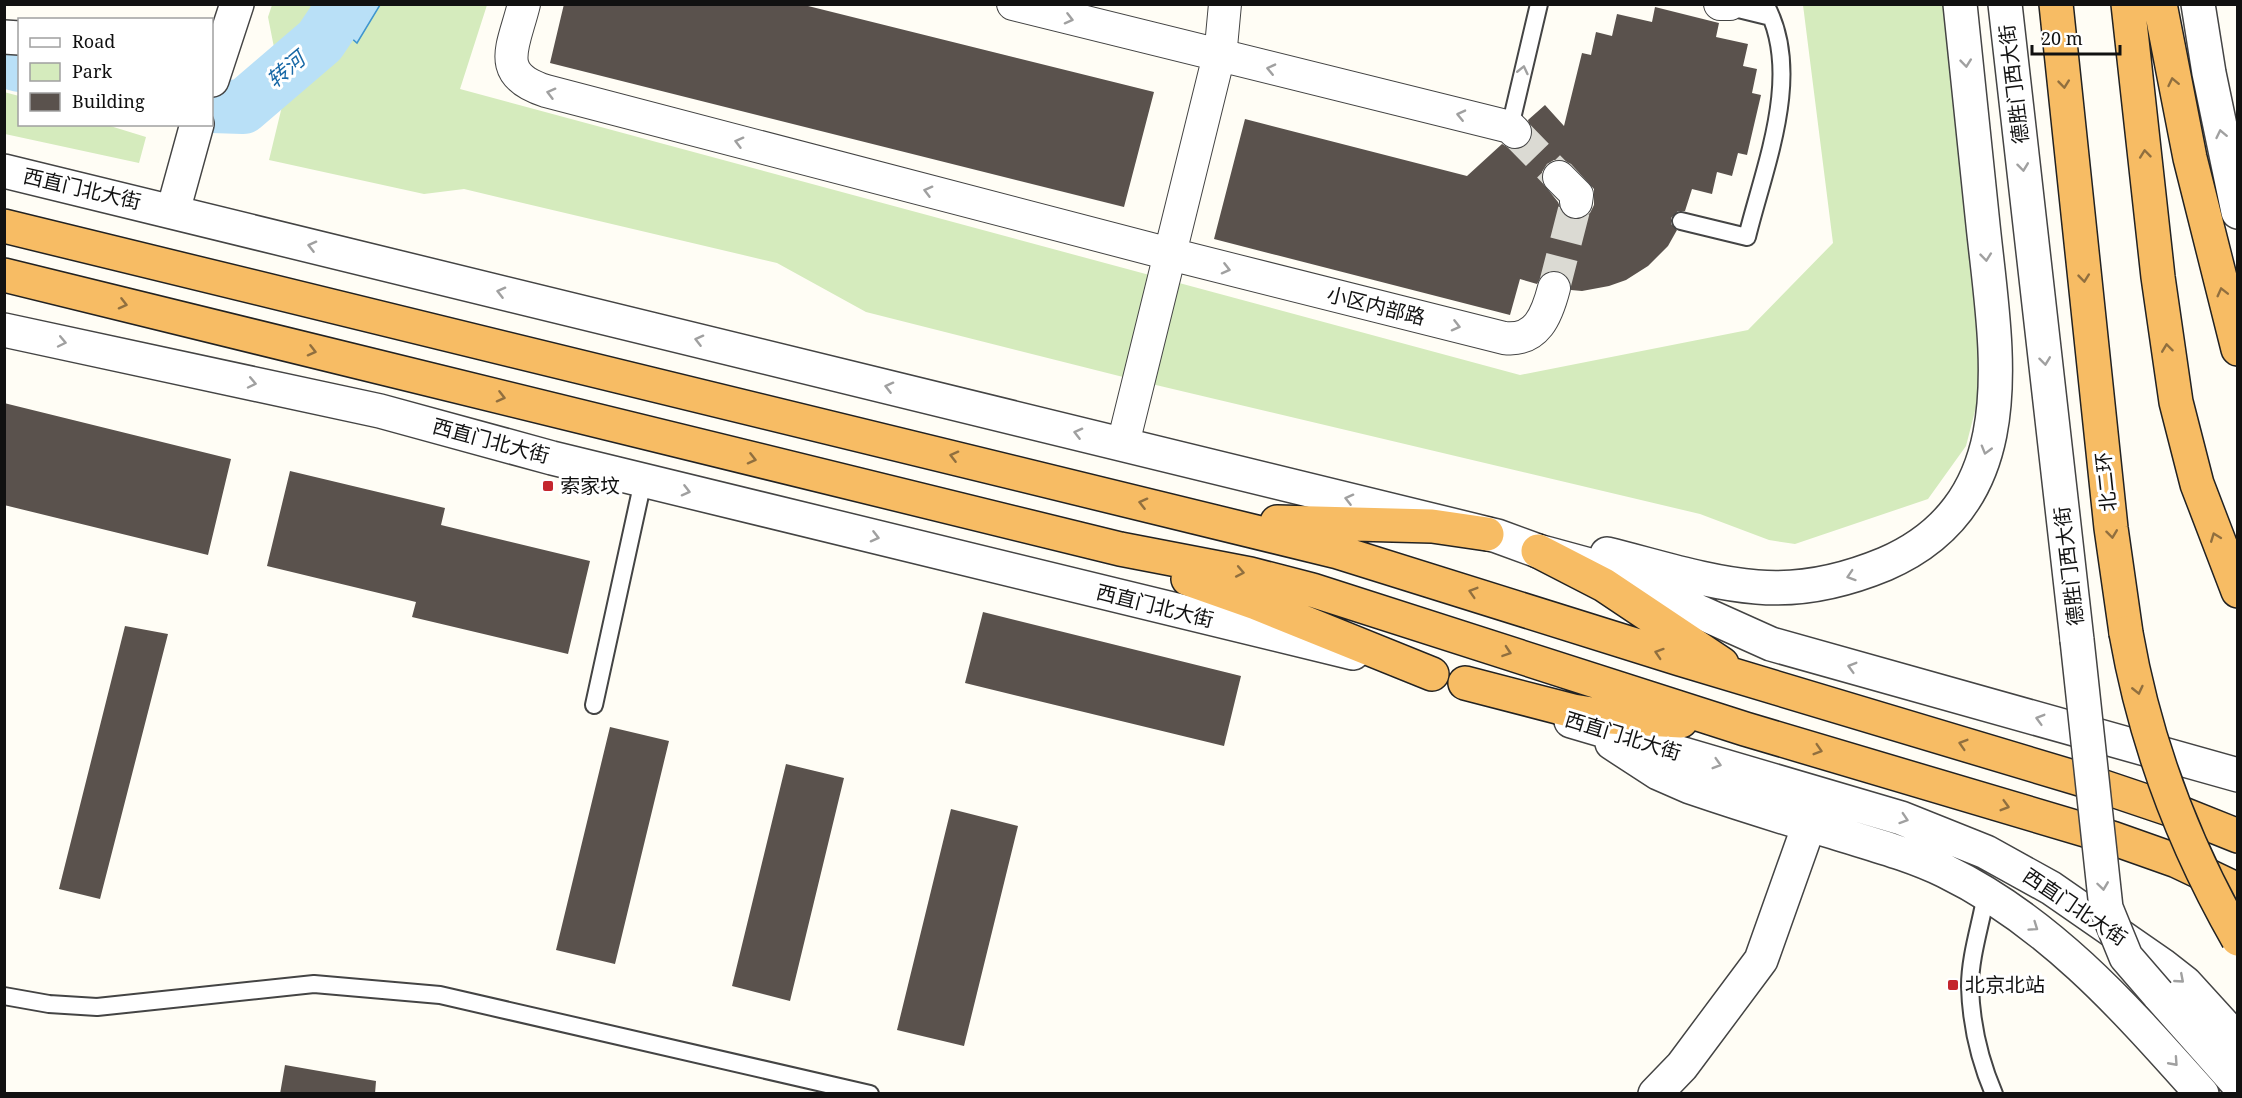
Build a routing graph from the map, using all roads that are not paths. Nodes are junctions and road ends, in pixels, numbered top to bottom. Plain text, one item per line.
1 (237, 4) edge
2 (524, 4) edge
3 (1013, 4) edge
4 (1225, 4) edge
5 (1539, 4) edge
6 (1719, 4) edge
7 (1730, 4) edge
8 (1960, 4) edge
9 (2005, 4) edge
10 (2056, 4) edge
11 (2128, 4) edge
12 (2160, 4) edge
13 (2198, 4) edge
14 (1768, 11) edge
15 (1219, 57) junction
16 (214, 65) edge
17 (1513, 129) joint
18 (194, 137) edge
19 (4, 171) edge
20 (173, 211) junction
21 (2238, 212) edge
22 (1681, 221) dead end
23 (4, 226) edge
24 (1170, 254) junction
25 (4, 275) edge
26 (1554, 288) tunnel mouth
27 (4, 330) edge
28 (2238, 349) edge
29 (1123, 444) junction
30 (643, 481) junction
31 (1183, 512) junction
32 (1487, 534) junction
33 (1120, 549) junction
34 (1538, 551) junction
35 (2238, 591) edge
36 (1432, 674) junction
37 (1755, 681) junction
38 (1465, 683) junction
39 (594, 705) dead end
40 (1580, 723) junction
41 (1762, 734) junction
42 (2238, 775) edge
43 (1809, 825) junction
44 (2238, 836) edge
45 (2238, 890) edge
46 (1986, 894) junction
47 (2238, 939) edge
48 (4, 996) edge
49 (2238, 1041) edge
50 (2238, 1084) edge
51 (870, 1094) edge
52 (1655, 1094) edge
53 (1994, 1094) edge
54 (2202, 1094) edge

1 - 16 street
24 -> 2 street, 小区内部路
3 -> 15 street
4 - 15 street
17 -> 5 lane
6 - 7 street
6 - 14 lane
8 -> 32 street
9 -> 50 street, 德胜门西大街, bridge
10 -> 47 highway, 北二环, bridge
35 -> 11 highway
28 -> 12 highway
21 -> 13 street
14 - 22 lane
17 -> 15 street
15 - 24 street
18 - 20 street
19 - 20 street, 西直门北大街
29 -> 20 street, 西直门北大街
31 -> 23 highway
24 -> 26 street, 小区内部路
24 - 29 street
25 -> 33 highway
27 -> 30 street, 西直门北大街
32 -> 29 street, 西直门北大街
30 -> 36 street, 西直门北大街
30 - 39 lane
31 - 32 highway
37 -> 31 highway
32 - 34 street
33 - 36 highway
33 -> 41 highway
34 - 37 highway
42 -> 34 street
36 - 38 street, 西直门北大街
44 -> 37 highway
38 - 40 street, 西直门北大街
38 - 41 highway
40 - 43 street
40 -> 49 street, 西直门北大街
41 -> 45 highway
43 - 46 street
43 - 52 street
46 - 53 lane
46 -> 54 street
48 - 51 lane

